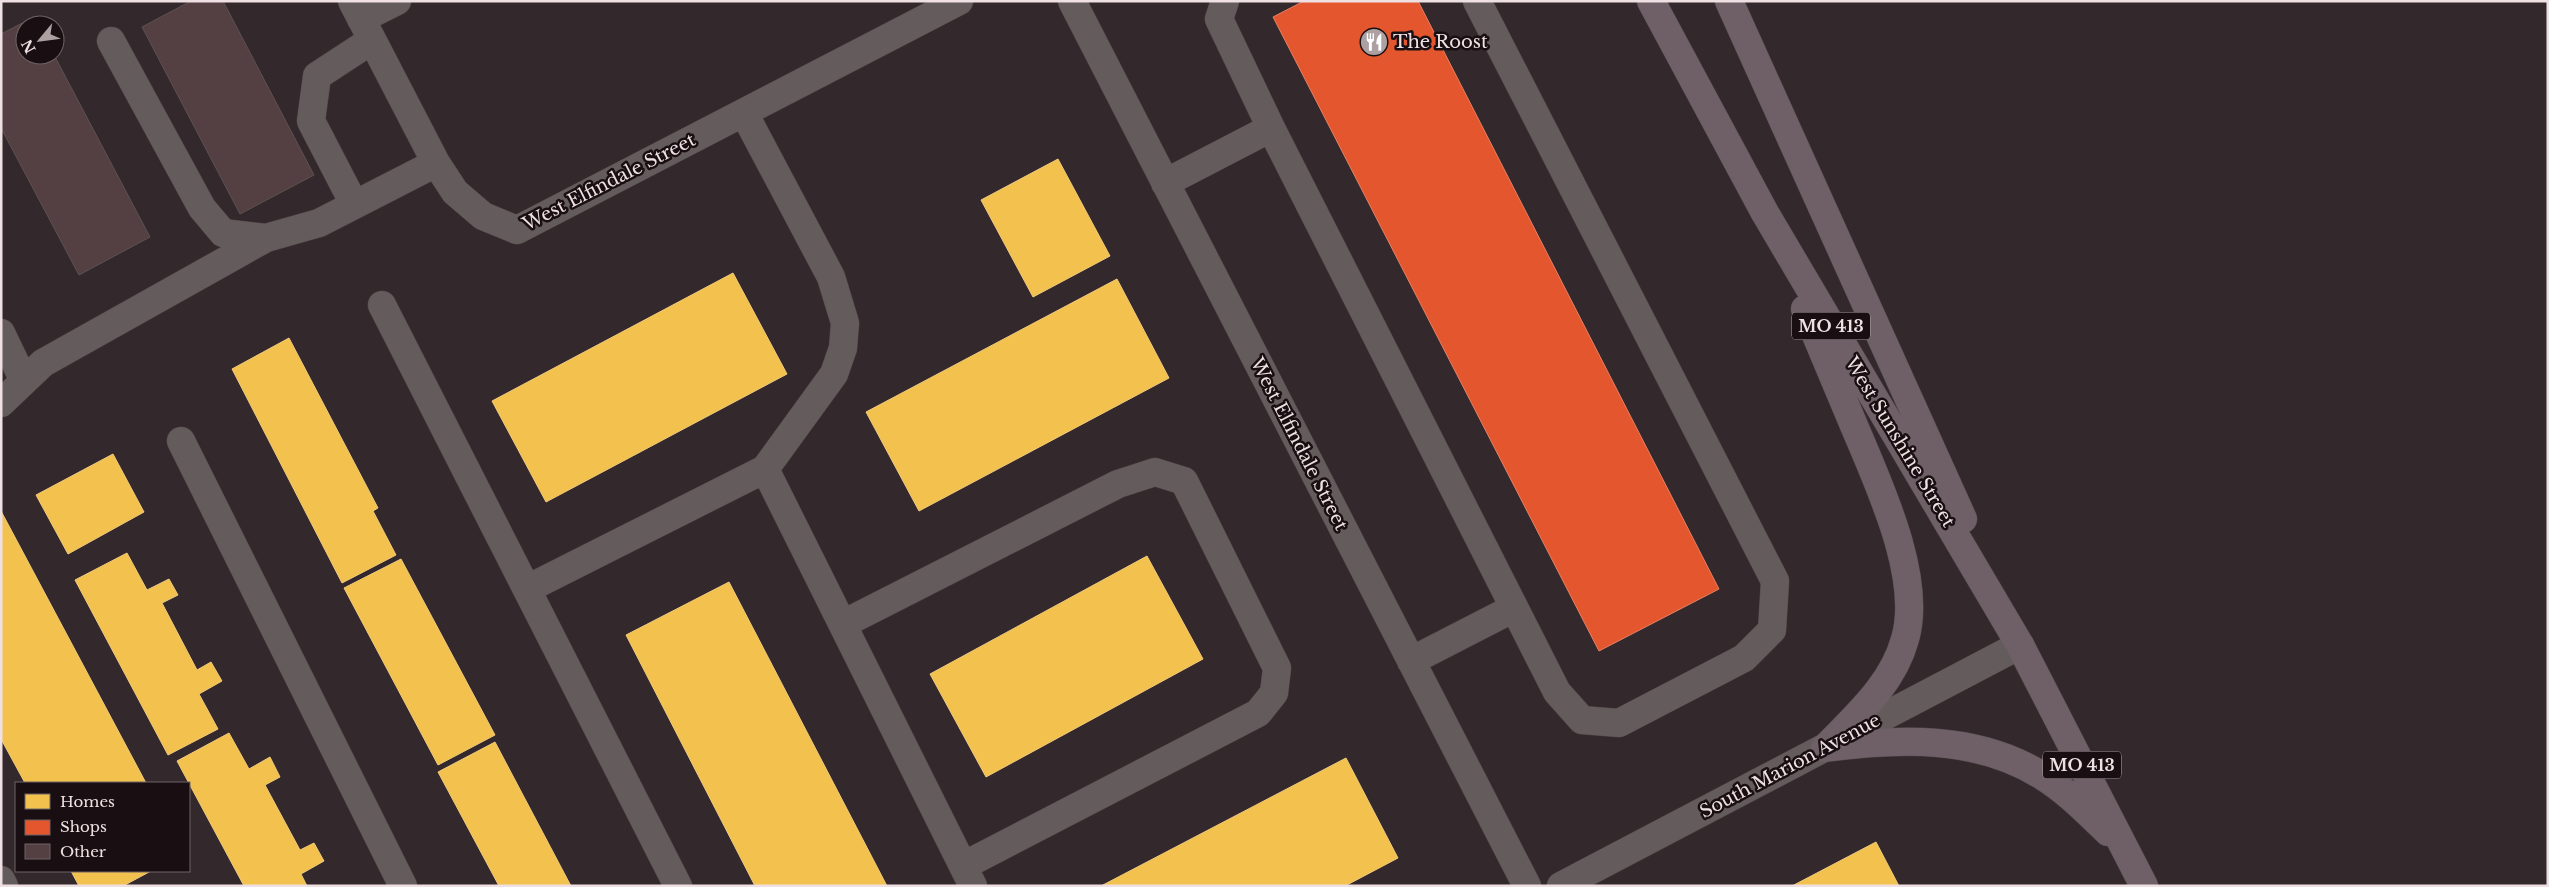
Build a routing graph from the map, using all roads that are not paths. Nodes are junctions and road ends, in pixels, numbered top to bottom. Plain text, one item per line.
1 (397, 1) edge
2 (960, 1) edge
3 (1072, 1) edge
4 (1225, 1) edge
5 (1477, 1) edge
6 (1651, 1) edge
7 (1729, 1) edge
8 (362, 20) edge
9 (111, 41) dead end
10 (744, 113) junction
11 (1271, 128) junction
12 (436, 163) junction
13 (1165, 183) junction
14 (354, 204) junction
15 (1765, 213) junction
16 (266, 238) junction
17 (382, 305) dead end
18 (1, 333) edge
19 (24, 381) junction
20 (1, 404) edge
21 (181, 441) dead end
22 (765, 469) junction
23 (527, 589) junction
24 (1514, 608) junction
25 (843, 624) junction
26 (2020, 646) junction
27 (1411, 662) junction
28 (1825, 748) junction
29 (2125, 849) junction
30 (968, 876) edge
31 (1, 880) edge
32 (4, 886) edge
33 (403, 886) edge
34 (678, 886) edge
35 (1527, 886) edge
36 (1560, 886) edge
37 (2144, 886) edge

1 - 8 street
2 - 10 street, West Elfindale Street
3 - 13 street, West Elfindale Street
4 - 11 street
5 - 24 street
6 - 15 main road, West Sunshine Street / MO 413
7 - 26 main road, West Sunshine Street / MO 413
8 - 12 street, West Elfindale Street
8 - 14 street
9 - 16 street
10 - 12 street, West Elfindale Street
10 - 22 street
11 - 13 street
11 - 24 street
12 - 14 street
13 - 27 street, West Elfindale Street
14 - 16 street
15 - 26 main road, West Sunshine Street / MO 413
15 - 28 main road
16 - 19 street
17 - 23 street
18 - 19 street
19 - 20 street
21 - 33 street
22 - 23 street
22 - 25 street
23 - 34 street
24 - 27 street
25 - 30 street
25 - 30 street
26 - 28 street, South Marion Avenue
26 - 29 main road, West Sunshine Street / MO 413
27 - 35 street, West Elfindale Street
28 - 29 main road
28 - 36 street, South Marion Avenue
29 - 37 main road, West Sunshine Street / MO 413
31 - 32 street

